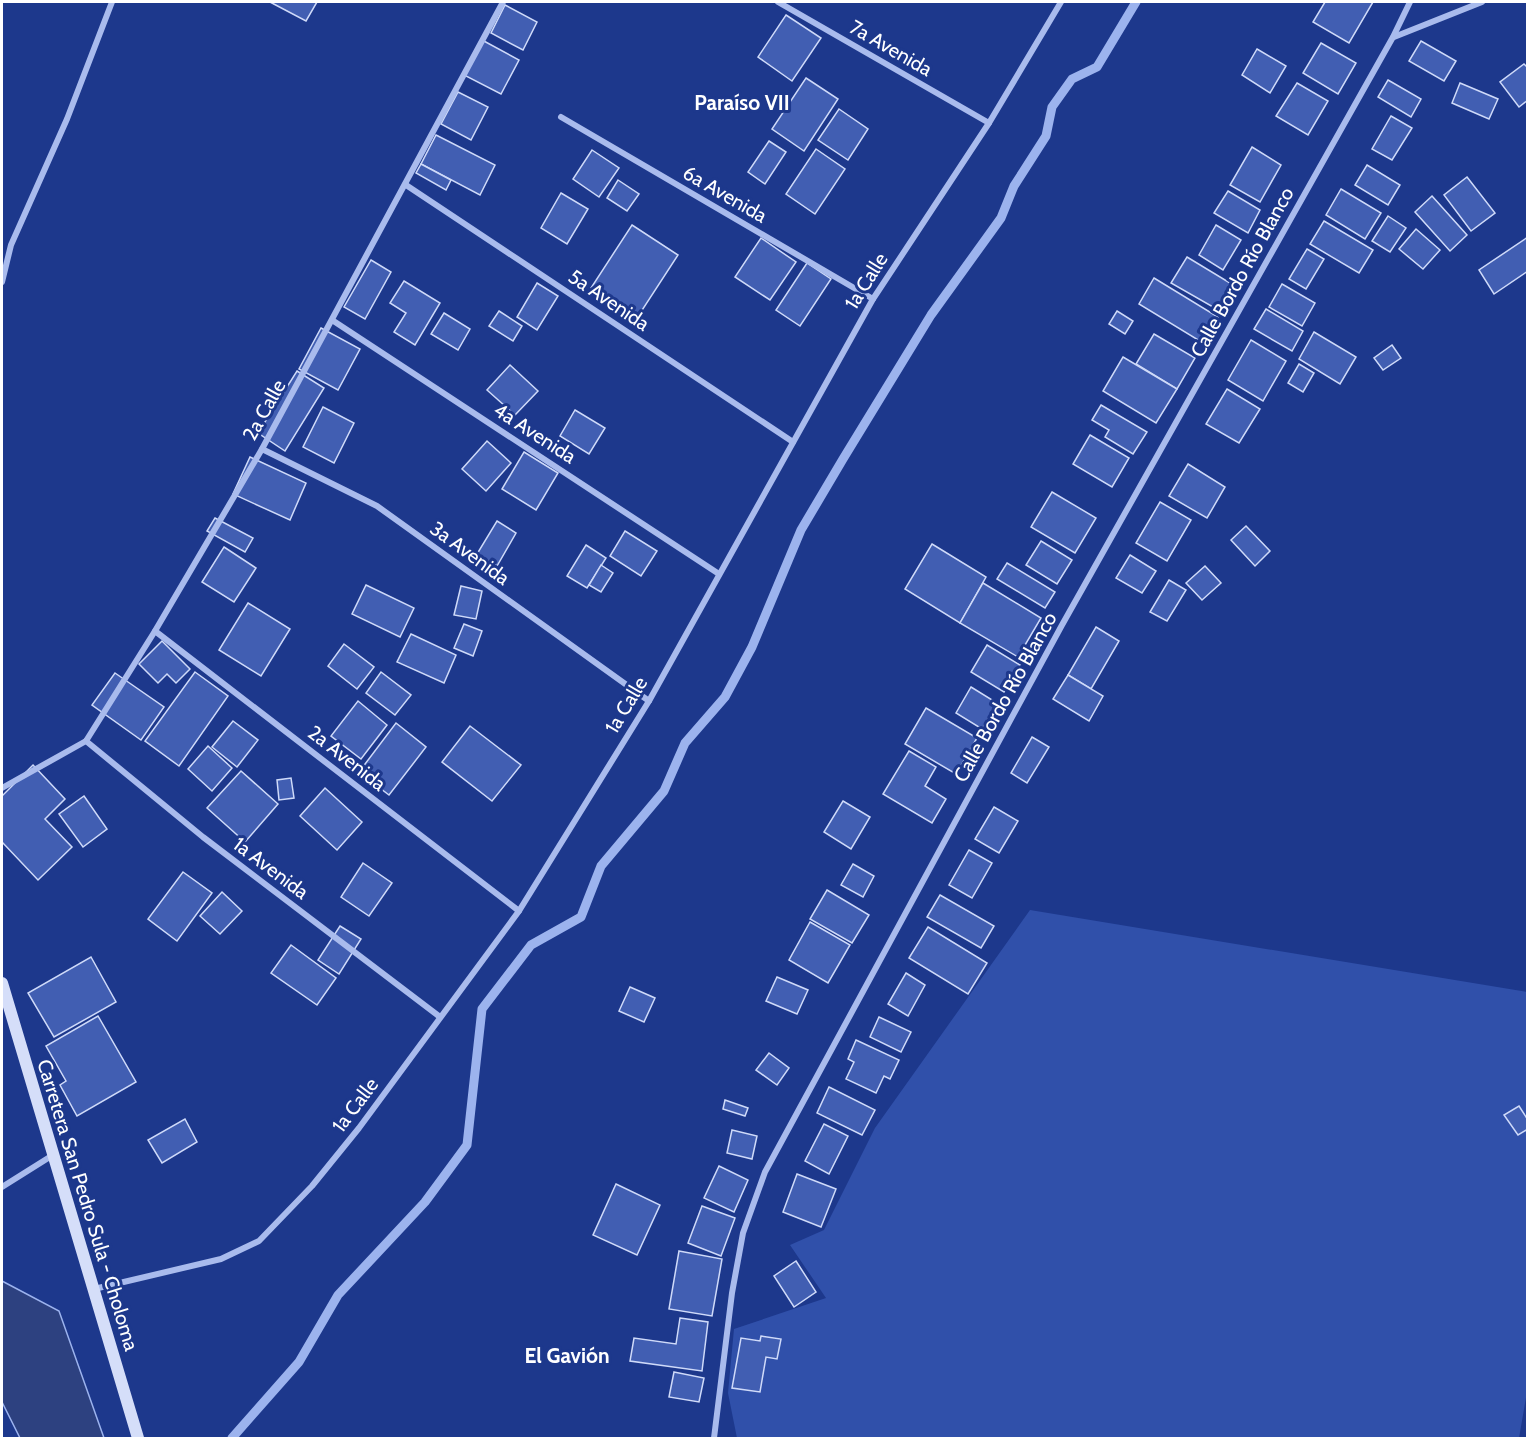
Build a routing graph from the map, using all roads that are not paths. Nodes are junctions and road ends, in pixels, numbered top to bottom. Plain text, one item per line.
1 (112, 2) edge
2 (503, 2) edge
3 (778, 2) edge
4 (1061, 2) edge
5 (1410, 2) edge
6 (1482, 2) edge
7 (1393, 37) junction
8 (561, 117) dead end
9 (989, 123) junction
10 (406, 185) junction
11 (2, 282) edge
12 (873, 299) junction
13 (332, 320) junction
14 (793, 442) junction
15 (262, 449) junction
16 (720, 574) junction
17 (155, 631) junction
18 (649, 701) junction
19 (86, 741) junction
20 (2, 789) edge
21 (519, 911) junction
22 (2, 983) edge
23 (440, 1017) junction
24 (53, 1155) junction
25 (2, 1187) edge
26 (93, 1289) junction
27 (138, 1438) edge
28 (714, 1438) edge

1 - 11 street
2 - 10 street, 2a Calle
3 - 9 street, 7a Avenida
4 - 9 street, 1a Calle
5 - 7 street, Calle Bordo Río Blanco
6 - 7 street
7 - 28 street, Calle Bordo Río Blanco
8 - 12 street, 6a Avenida
9 - 12 street, 1a Calle
10 - 13 street, 2a Calle
10 - 14 street, 5a Avenida
12 - 14 street, 1a Calle
13 - 15 street, 2a Calle
13 - 16 street, 4a Avenida
14 - 16 street, 1a Calle
15 - 17 street, 2a Calle
15 - 18 street, 3a Avenida
16 - 18 street, 1a Calle
17 - 19 street, 2a Calle
17 - 21 street, 2a Avenida
18 - 21 street, 1a Calle
19 - 20 street, 2a Calle
19 - 23 street, 1a Avenida
21 - 23 street, 1a Calle
22 - 24 main road, Carretera San Pedro Sula - Choloma
23 - 26 street, 1a Calle
24 - 25 street
24 - 26 main road, Carretera San Pedro Sula - Choloma
26 - 27 main road, Carretera San Pedro Sula - Choloma

